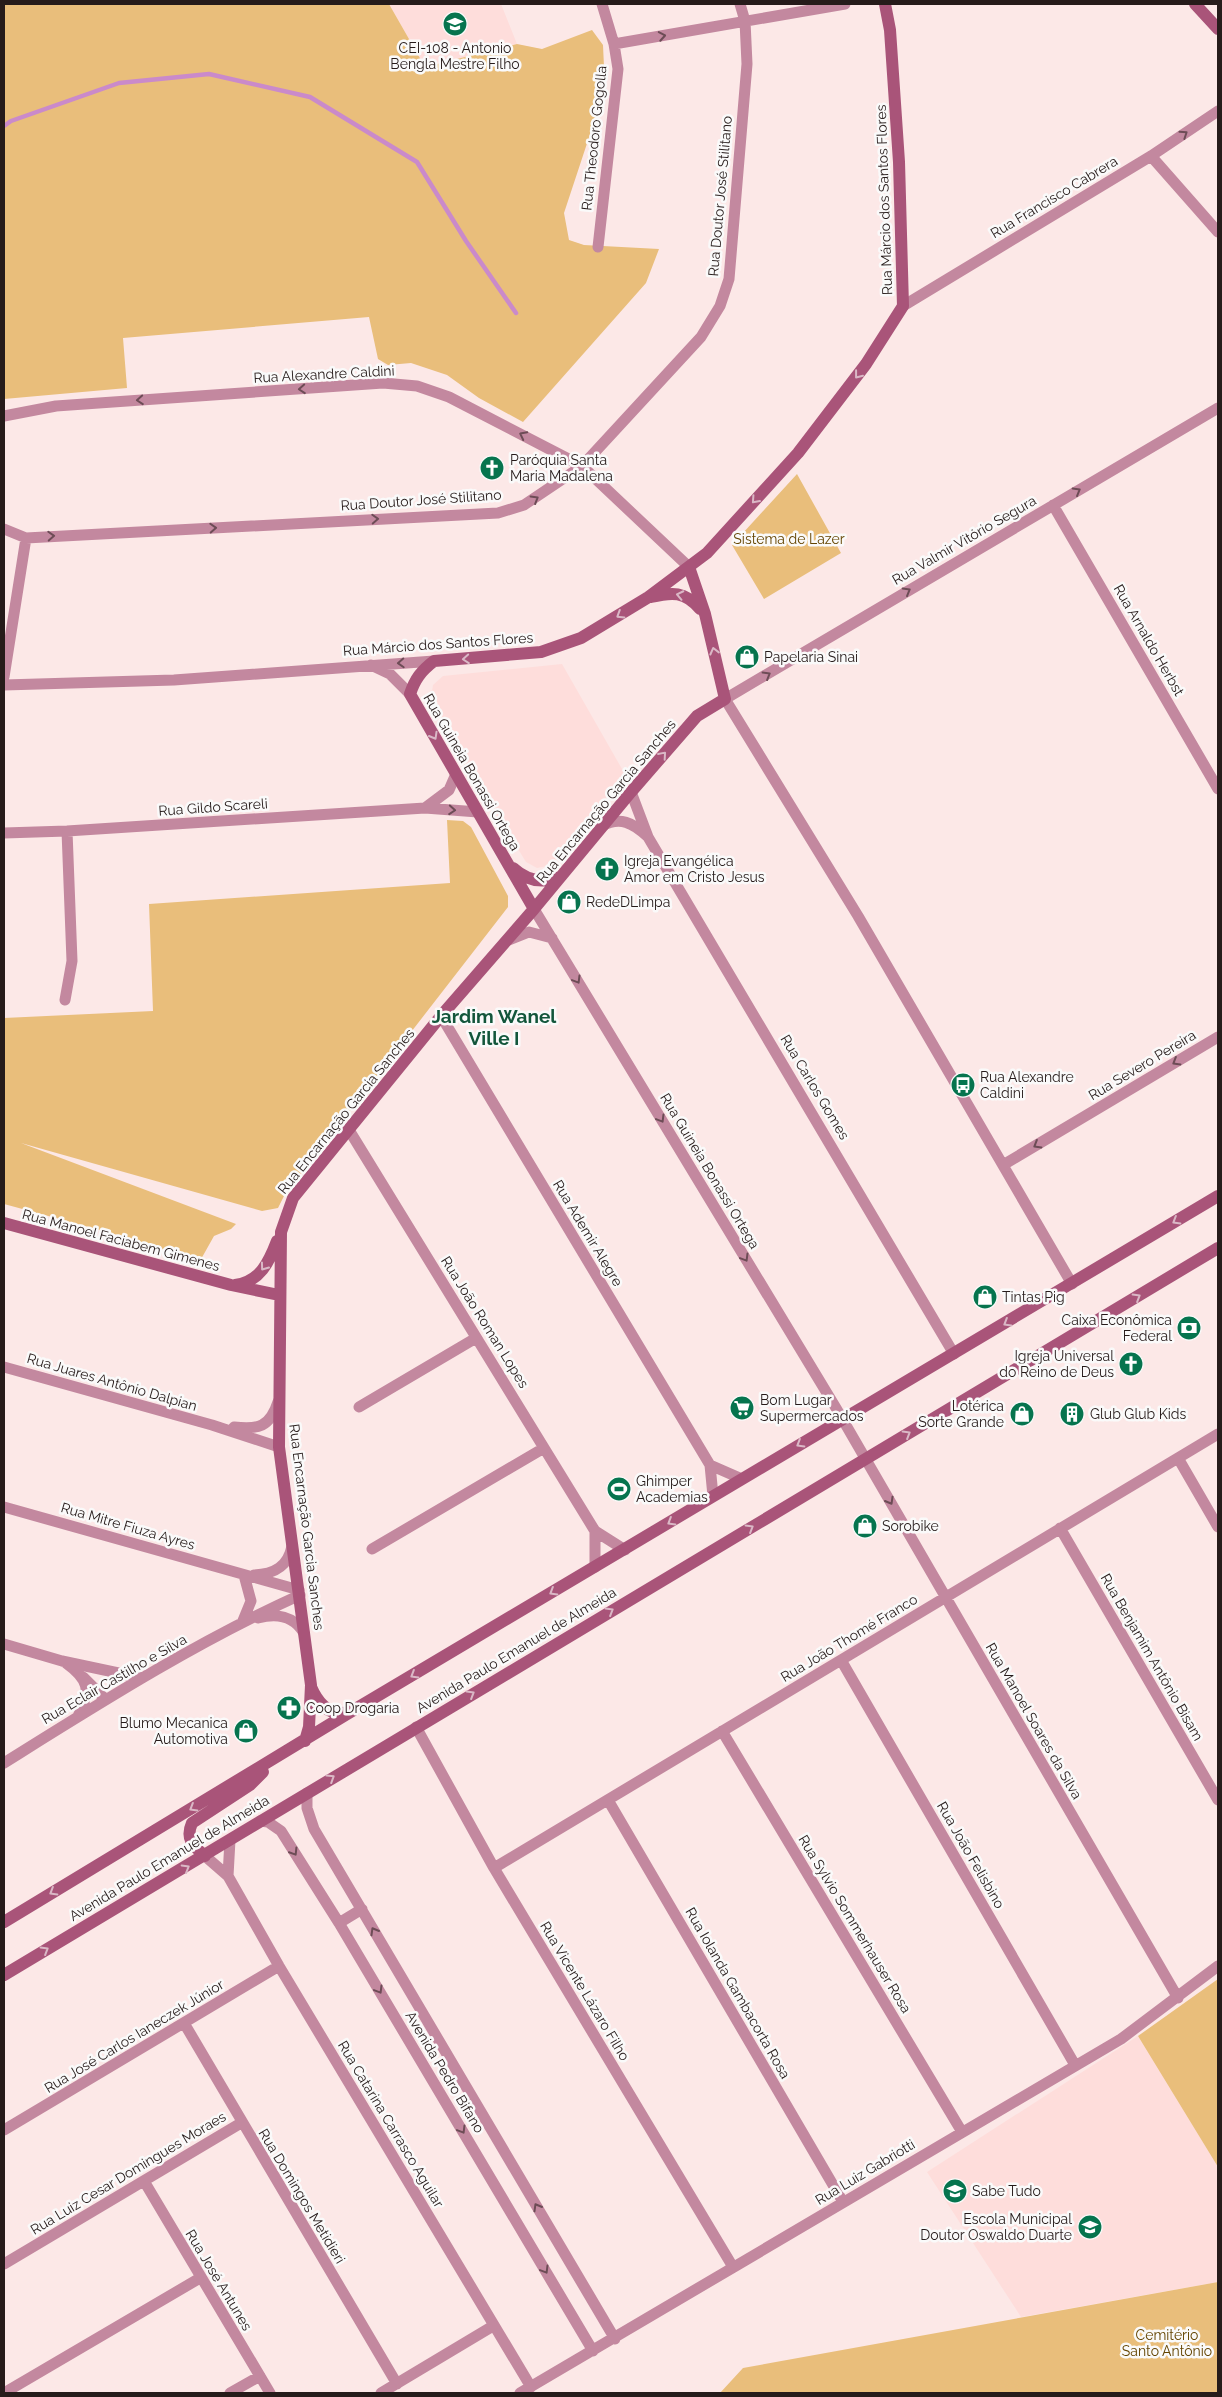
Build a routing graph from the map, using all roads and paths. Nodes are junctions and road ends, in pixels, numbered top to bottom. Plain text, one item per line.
1 (602, 4) edge
2 (740, 4) edge
3 (845, 4) edge
4 (885, 4) edge
5 (1195, 4) edge
6 (744, 21) junction
7 (1218, 29) edge
8 (614, 44) junction
9 (1218, 111) edge
10 (1151, 156) junction
11 (1218, 232) edge
12 (598, 247) dead end
13 (903, 306) junction
14 (1218, 408) edge
15 (4, 416) edge
16 (582, 466) junction
17 (1053, 505) junction
18 (4, 529) edge
19 (26, 538) junction
20 (689, 567) junction
21 (647, 598) junction
22 (705, 614) junction
23 (434, 661) junction
24 (369, 665) junction
25 (4, 677) edge
26 (4, 685) edge
27 (410, 694) junction
28 (725, 699) junction
29 (456, 774) junction
30 (1218, 789) edge
31 (631, 792) junction
32 (425, 808) junction
33 (478, 812) junction
34 (602, 826) junction
35 (67, 832) junction
36 (4, 833) edge
37 (648, 837) junction
38 (509, 865) junction
39 (560, 877) junction
40 (534, 909) junction
41 (552, 938) junction
42 (506, 942) junction
43 (65, 1000) dead end
44 (441, 1016) junction
45 (1218, 1037) edge
46 (349, 1130) junction
47 (1003, 1165) junction
48 (1218, 1196) edge
49 (4, 1223) edge
50 (281, 1232) junction
51 (1218, 1248) edge
52 (1072, 1284) junction
53 (231, 1285) junction
54 (279, 1295) junction
55 (476, 1338) junction
56 (954, 1354) junction
57 (4, 1367) edge
58 (278, 1402) junction
59 (359, 1407) dead end
60 (842, 1419) junction
61 (212, 1425) junction
62 (252, 1429) junction
63 (278, 1429) junction
64 (1218, 1434) edge
65 (279, 1447) junction
66 (544, 1448) junction
67 (1178, 1458) junction
68 (865, 1459) junction
69 (710, 1464) junction
70 (742, 1479) junction
71 (713, 1496) junction
72 (4, 1507) edge
73 (1218, 1527) edge
74 (1060, 1528) junction
75 (595, 1531) junction
76 (292, 1542) junction
77 (372, 1548) dead end
78 (625, 1550) junction
79 (595, 1567) junction
80 (244, 1575) junction
81 (299, 1593) junction
82 (946, 1597) junction
83 (242, 1623) junction
84 (305, 1634) junction
85 (4, 1644) edge
86 (62, 1660) junction
87 (841, 1660) junction
88 (111, 1671) junction
89 (83, 1677) junction
90 (142, 1678) junction
91 (311, 1685) junction
92 (116, 1693) junction
93 (105, 1699) junction
94 (352, 1712) junction
95 (78, 1716) junction
96 (416, 1727) junction
97 (722, 1731) junction
98 (305, 1741) junction
99 (280, 1756) junction
100 (4, 1762) edge
101 (307, 1793) junction
102 (608, 1800) junction
103 (1218, 1800) edge
104 (260, 1821) junction
105 (230, 1840) junction
106 (205, 1856) junction
107 (494, 1868) junction
108 (228, 1876) junction
109 (362, 1909) junction
110 (4, 1922) edge
111 (339, 1923) junction
112 (279, 1966) junction
113 (1218, 1966) edge
114 (4, 1975) edge
115 (1178, 1998) junction
116 (184, 2024) junction
117 (1075, 2065) junction
118 (241, 2124) junction
119 (4, 2130) edge
120 (962, 2132) junction
121 (144, 2181) junction
122 (843, 2202) junction
123 (4, 2264) edge
124 (733, 2267) junction
125 (200, 2278) junction
126 (493, 2326) junction
127 (615, 2339) junction
128 (593, 2352) junction
129 (260, 2376) junction
130 (397, 2384) junction
131 (530, 2387) junction
132 (4, 2393) edge
133 (230, 2393) edge
134 (270, 2393) edge
135 (381, 2393) edge
136 (520, 2393) edge

1 - 8 street, Rua Theodoro Gogolla
2 - 6 street, Rua Doutor José Stilitano
3 - 6 street
4 - 13 street, Rua Márcio dos Santos Flores
5 - 7 street
8 -> 6 street
6 - 16 street, Rua Doutor José Stilitano
8 - 12 street, Rua Theodoro Gogolla
10 -> 9 street, Rua Francisco Cabrera
10 - 11 street
10 - 13 street, Rua Francisco Cabrera
13 -> 20 street, Rua Márcio dos Santos Flores
17 -> 14 street, Rua Valmir Vitório Segura
16 -> 15 street, Rua Alexandre Caldini
19 -> 16 street, Rua Doutor José Stilitano
16 - 20 street, Rua Alexandre Caldini
28 -> 17 street, Rua Valmir Vitório Segura
17 - 30 street, Rua Arnaldo Herbst
18 - 19 street, Rua Doutor José Stilitano
19 - 25 street
20 - 21 street, Rua Márcio dos Santos Flores
20 - 22 street, Rua Alexandre Caldini
22 -> 21 street
21 -> 23 street, Rua Márcio dos Santos Flores
28 -> 22 street, Rua Alexandre Caldini
23 -> 24 street, Rua Márcio dos Santos Flores
23 - 27 street, Rua Guineia Bonassi Ortega
24 - 26 street, Rua Márcio dos Santos Flores
24 - 27 street, Rua Guineia Bonassi Ortega
27 -> 29 street, Rua Guineia Bonassi Ortega
31 -> 28 street, Rua Encarnação Garcia Sanches
28 - 47 street, Rua Alexandre Caldini
29 - 32 street
29 - 33 street, Rua Guineia Bonassi Ortega
31 - 34 street, Rua Encarnação Garcia Sanches
31 - 37 street, Rua Carlos Gomes
32 -> 33 street, Rua Gildo Scareli
32 - 35 street, Rua Gildo Scareli
33 - 38 street, Rua Guineia Bonassi Ortega
34 - 37 street, Rua Carlos Gomes
34 - 39 street, Rua Encarnação Garcia Sanches
35 - 36 street, Rua Gildo Scareli
35 - 43 street
37 - 56 street, Rua Carlos Gomes
38 - 39 street, Rua Guineia Bonassi Ortega
38 - 40 street, Rua Guineia Bonassi Ortega
39 - 40 street, Rua Encarnação Garcia Sanches
40 - 41 street, Rua Guineia Bonassi Ortega
40 - 42 street, Rua Encarnação Garcia Sanches
41 - 42 street
41 -> 60 street, Rua Guineia Bonassi Ortega
42 - 44 street, Rua Encarnação Garcia Sanches
44 - 46 street, Rua Encarnação Garcia Sanches
44 - 69 street, Rua Ademir Alegre
45 -> 47 street, Rua Severo Pereira
46 - 50 street, Rua Encarnação Garcia Sanches
46 - 55 street, Rua João Roman Lopes
47 - 52 street, Rua Alexandre Caldini
48 -> 52 street
49 - 53 street, Rua Manoel Faciabem Gimenes
50 -> 53 street, Rua Manoel Faciabem Gimenes
50 - 54 street, Rua Encarnação Garcia Sanches
68 -> 51 street, Avenida Paulo Emanuel de Almeida
52 -> 56 street
53 - 54 street, Rua Manoel Faciabem Gimenes
54 - 58 street, Rua Encarnação Garcia Sanches
55 - 59 street
55 - 66 street, Rua João Roman Lopes
56 - 60 street
57 - 61 street, Rua Juares Antônio Dalpian
58 - 62 street
58 - 63 street, Rua Encarnação Garcia Sanches
60 - 68 street
60 -> 70 street
61 - 62 street, Rua Juares Antônio Dalpian
61 - 65 street, Rua Juares Antônio Dalpian
62 - 63 street, Rua Juares Antônio Dalpian
63 - 65 street, Rua Encarnação Garcia Sanches
64 - 67 street, Rua João Thomé Franco
65 - 76 street, Rua Encarnação Garcia Sanches
66 - 75 street, Rua João Roman Lopes
66 - 77 street
67 - 73 street
67 - 74 street, Rua João Thomé Franco
68 -> 82 street, Rua Manoel Soares da Silva
96 -> 68 street, Avenida Paulo Emanuel de Almeida
69 - 70 street
69 - 71 street, Rua Ademir Alegre
70 - 71 street
71 -> 78 street
72 - 80 street, Rua Mitre Fiuza Ayres
74 - 82 street, Rua João Thomé Franco
74 - 103 street, Rua Benjamim Antônio Bisam
75 - 78 street, Rua João Roman Lopes
75 - 79 street
76 - 80 street, Rua Mitre Fiuza Ayres
76 - 81 street, Rua Encarnação Garcia Sanches
78 - 79 street
79 -> 94 street
80 - 81 street, Rua Mitre Fiuza Ayres
80 - 83 street
81 - 83 street, Rua Eclair Castilho e Silva
81 - 84 street, Rua Encarnação Garcia Sanches
82 - 87 street, Rua João Thomé Franco
82 - 115 street, Rua Manoel Soares da Silva
83 - 84 street, Rua Eclair Castilho e Silva
83 - 90 street, Rua Eclair Castilho e Silva
84 - 91 street, Rua Encarnação Garcia Sanches
85 - 86 street
86 - 88 street
86 - 89 street
87 - 97 street, Rua João Thomé Franco
87 - 117 street, Rua João Felisbino
88 - 90 street
88 - 92 street
89 - 93 street
89 - 95 street
90 - 92 street, Rua Eclair Castilho e Silva
91 - 94 street, Rua Encarnação Garcia Sanches
91 - 98 street, Rua Encarnação Garcia Sanches
92 - 93 street, Rua Eclair Castilho e Silva
93 - 95 street, Rua Eclair Castilho e Silva
94 - 98 street
95 - 100 street, Rua Eclair Castilho e Silva
101 -> 96 street, Avenida Paulo Emanuel de Almeida
96 - 107 street, Rua Vicente Lázaro Filho
97 - 102 street, Rua João Thomé Franco
97 - 120 street, Rua Sylvio Sommerhauser Rosa
98 - 99 street
99 - 106 street
99 -> 110 street
101 - 104 street, Avenida Paulo Emanuel de Almeida
101 - 109 street, Avenida Pedro Bifano
102 - 107 street, Rua João Thomé Franco
102 - 122 street, Rua Iolanda Gambacorta Rosa
104 - 105 street, Avenida Paulo Emanuel de Almeida
104 -> 111 street, Avenida Pedro Bifano
105 - 106 street, Avenida Paulo Emanuel de Almeida
105 - 108 street
106 - 108 street, Rua Catarina Carrasco Aguilar
114 -> 106 street, Avenida Paulo Emanuel de Almeida
107 - 124 street, Rua Vicente Lázaro Filho
108 - 112 street, Rua Catarina Carrasco Aguilar
109 - 111 street
127 -> 109 street, Avenida Pedro Bifano
111 -> 128 street, Avenida Pedro Bifano
112 - 116 street, Rua José Carlos Ianeczek Júnior
112 - 126 street, Rua Catarina Carrasco Aguilar
113 - 115 street, Rua Luiz Gabriotti
115 - 117 street, Rua Luiz Gabriotti
116 - 118 street, Rua Domingos Metidieri
116 - 119 street, Rua José Carlos Ianeczek Júnior
117 - 120 street, Rua Luiz Gabriotti
118 - 121 street, Rua Luiz Cesar Domingues Moraes
118 - 130 street, Rua Domingos Metidieri
120 - 122 street, Rua Luiz Gabriotti
121 - 123 street, Rua Luiz Cesar Domingues Moraes
121 - 125 street, Rua José Antunes
122 - 124 street, Rua Luiz Gabriotti
124 - 127 street, Rua Luiz Gabriotti
125 - 129 street, Rua José Antunes
125 - 132 street
126 - 130 street
126 - 131 street, Rua Catarina Carrasco Aguilar
127 - 128 street, Rua Luiz Gabriotti
128 - 131 street, Rua Luiz Gabriotti
129 - 133 street
129 - 134 street, Rua José Antunes
130 - 135 street
131 - 136 street, Rua Luiz Gabriotti

